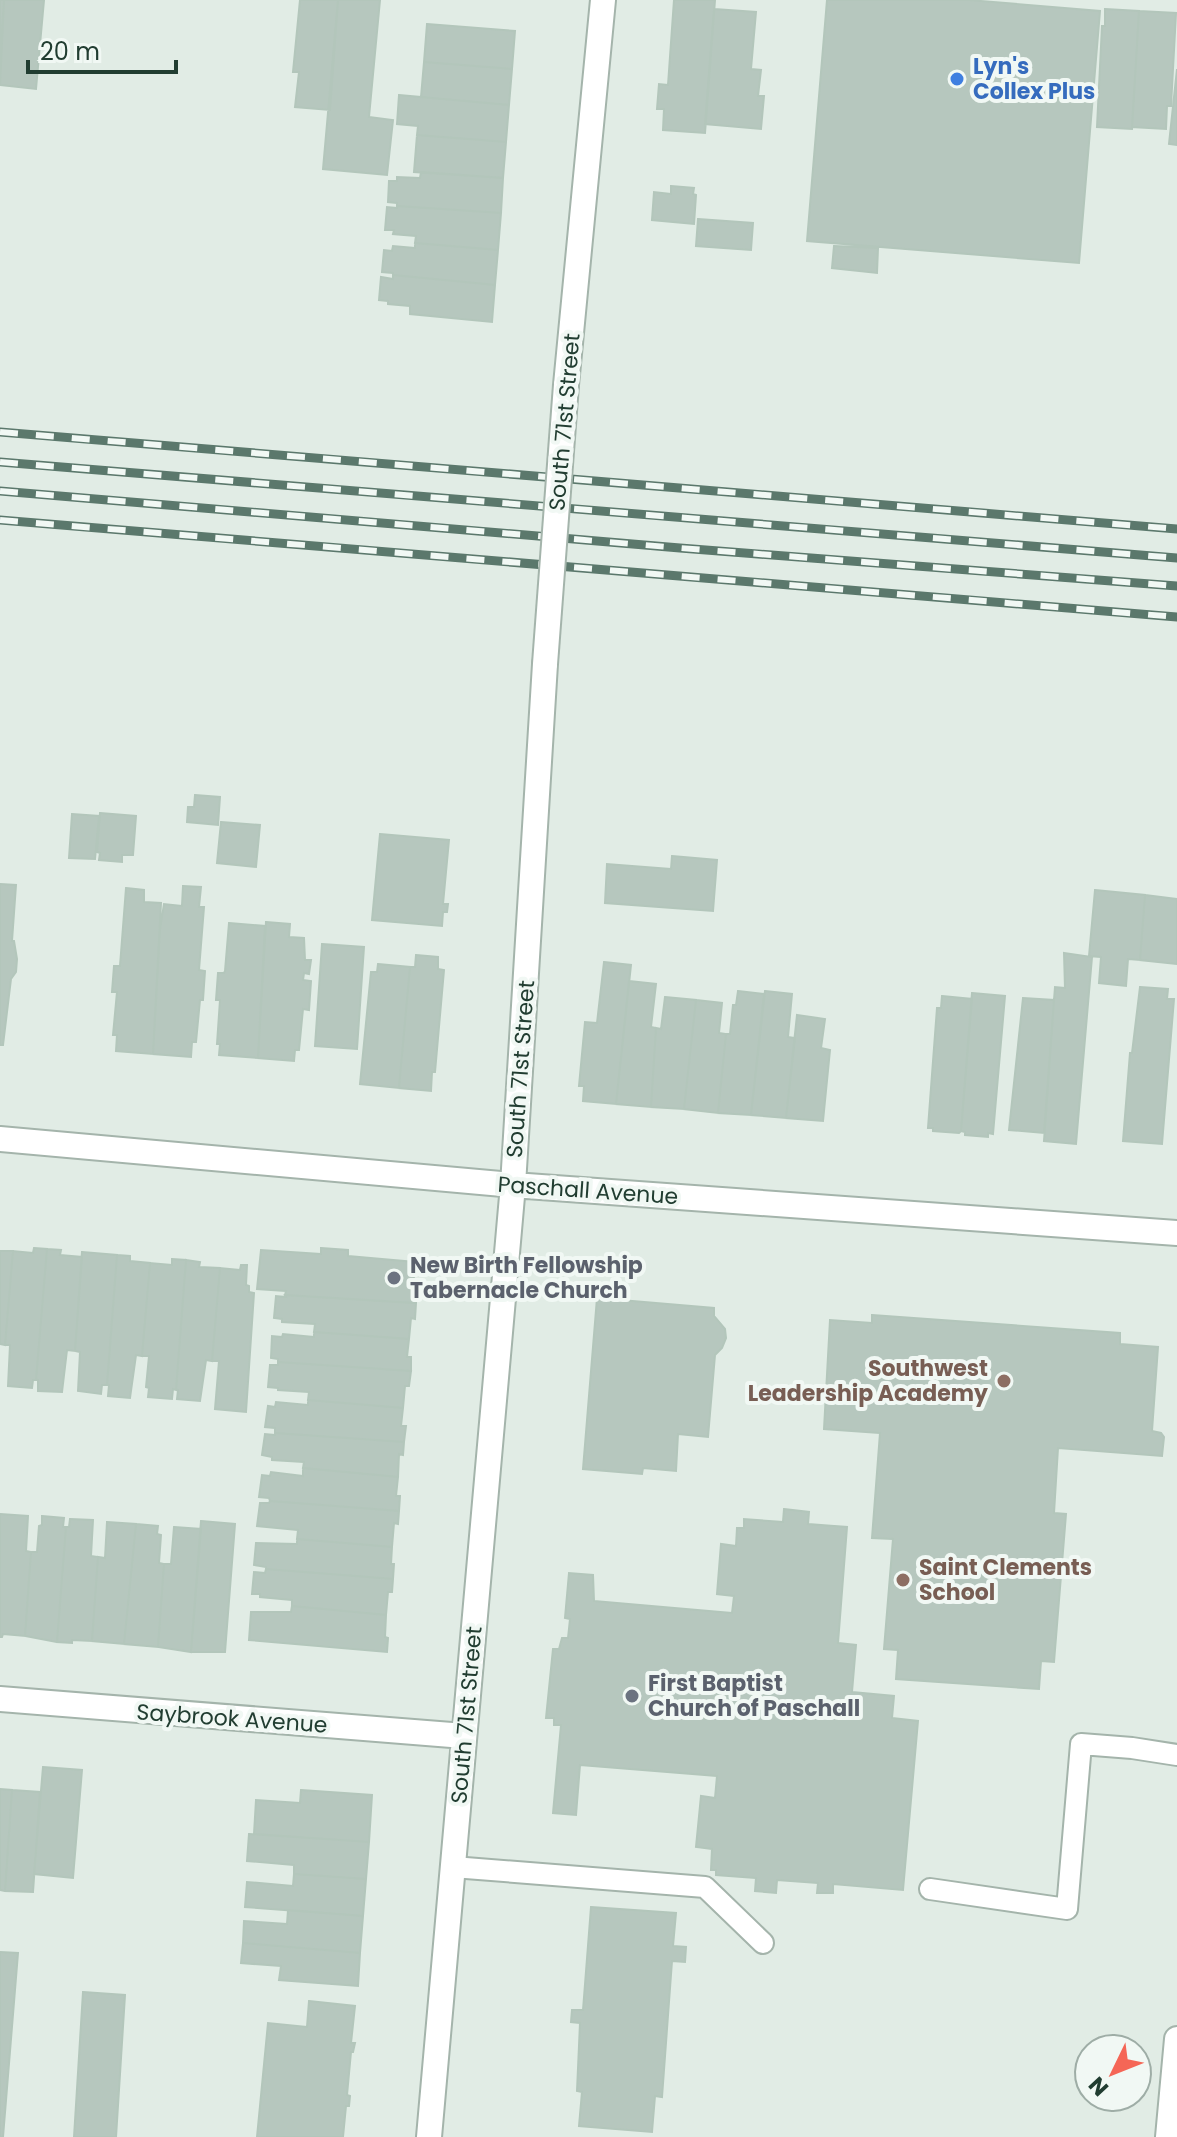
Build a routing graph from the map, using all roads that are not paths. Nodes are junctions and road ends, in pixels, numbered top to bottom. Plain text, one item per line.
1 (603, 0) edge
2 (0, 1139) edge
3 (513, 1185) junction
4 (1177, 1233) edge
5 (0, 1699) edge
6 (464, 1736) junction
7 (1177, 1755) edge
8 (453, 1867) junction
9 (930, 1889) dead end
10 (763, 1943) dead end
11 (1177, 2039) edge
12 (429, 2137) edge
13 (1168, 2137) edge

1 - 3 street, South 71st Street, bridge
2 - 3 street, Paschall Avenue
3 - 4 street, Paschall Avenue
3 - 6 street, South 71st Street
5 - 6 street, Saybrook Avenue
6 - 8 street, South 71st Street
7 - 9 lane
8 - 10 lane
8 - 12 street, South 71st Street
11 - 13 street

